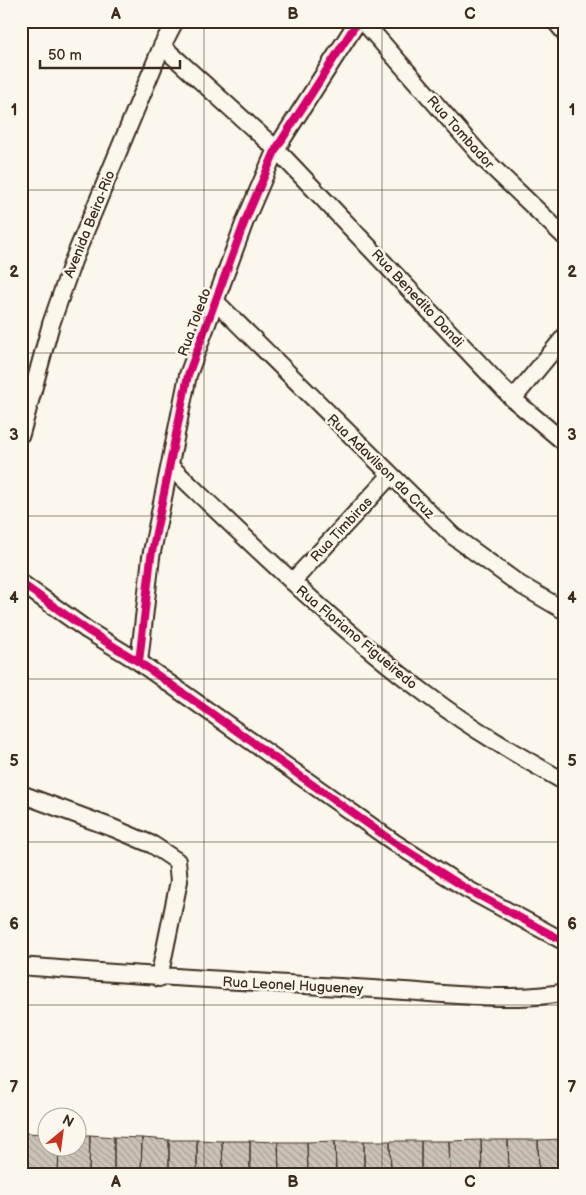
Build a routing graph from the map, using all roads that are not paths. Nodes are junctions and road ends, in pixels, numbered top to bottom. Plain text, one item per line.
1 (175, 21) edge
2 (358, 21) edge
3 (364, 21) edge
4 (555, 21) edge
5 (565, 33) edge
6 (162, 46) junction
7 (276, 149) junction
8 (565, 237) edge
9 (215, 301) junction
10 (565, 336) edge
11 (513, 399) junction
12 (21, 434) edge
13 (565, 443) edge
14 (170, 466) junction
15 (390, 476) junction
16 (292, 582) junction
17 (21, 583) edge
18 (565, 611) edge
19 (139, 662) junction
20 (565, 782) edge
21 (21, 794) edge
22 (565, 942) edge
23 (21, 966) edge
24 (159, 978) junction
25 (565, 992) edge

1 - 6 street, Avenida Beira-Rio
2 - 7 street, Rua Toledo
3 - 8 street, Rua Tombador
4 - 5 street
6 - 7 street, Rua Benedito Dandi
6 - 12 street, Avenida Beira-Rio
7 - 9 street, Rua Toledo
7 - 11 street, Rua Benedito Dandi
9 - 14 street, Rua Toledo
9 - 15 street, Rua Adavilson da Cruz
10 - 11 street
11 - 13 street, Rua Benedito Dandi
14 - 16 street, Rua Floriano Figueiredo
14 - 19 street, Rua Toledo
15 - 16 street, Rua Timbiras
15 - 18 street, Rua Adavilson da Cruz
16 - 20 street, Rua Floriano Figueiredo
17 - 19 street
19 - 22 street
21 - 24 street
23 - 24 street, Rua Leonel Hugueney
24 - 25 street, Rua Leonel Hugueney

